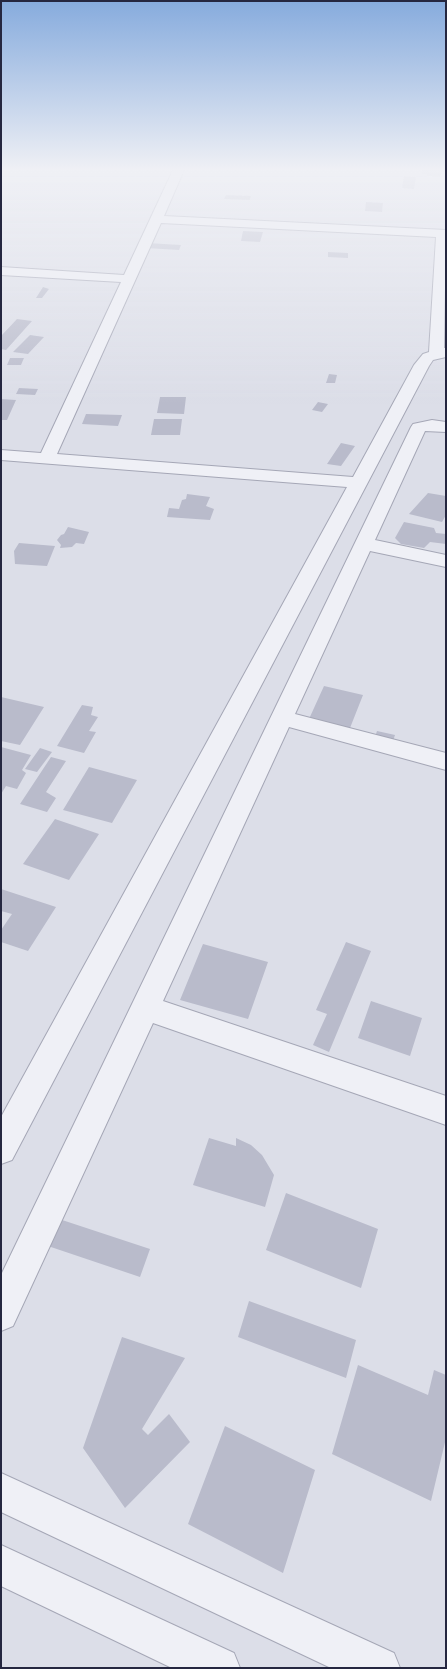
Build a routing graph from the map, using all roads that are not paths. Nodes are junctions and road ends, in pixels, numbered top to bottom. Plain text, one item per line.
1 (144, 248) edge
2 (444, 248) edge
3 (1, 271) edge
4 (130, 279) junction
5 (441, 353) edge
6 (446, 427) edge
7 (1, 455) edge
8 (47, 458) junction
9 (360, 483) junction
10 (365, 544) junction
11 (446, 561) edge
12 (284, 718) junction
13 (446, 762) edge
14 (145, 1008) junction
15 (446, 1111) edge
16 (1, 1149) edge
17 (1, 1314) edge
18 (1, 1492) edge
19 (1, 1565) edge
20 (219, 1668) edge
21 (379, 1668) edge

1 - 4 street
2 - 5 street
3 - 4 street
4 - 8 street
5 - 9 street
6 - 10 street
7 - 8 street
8 - 9 street
9 - 16 street
10 - 11 street
10 - 12 street
12 - 13 street
12 - 14 street
14 - 15 street
14 - 17 street
18 - 21 street
19 - 20 street

